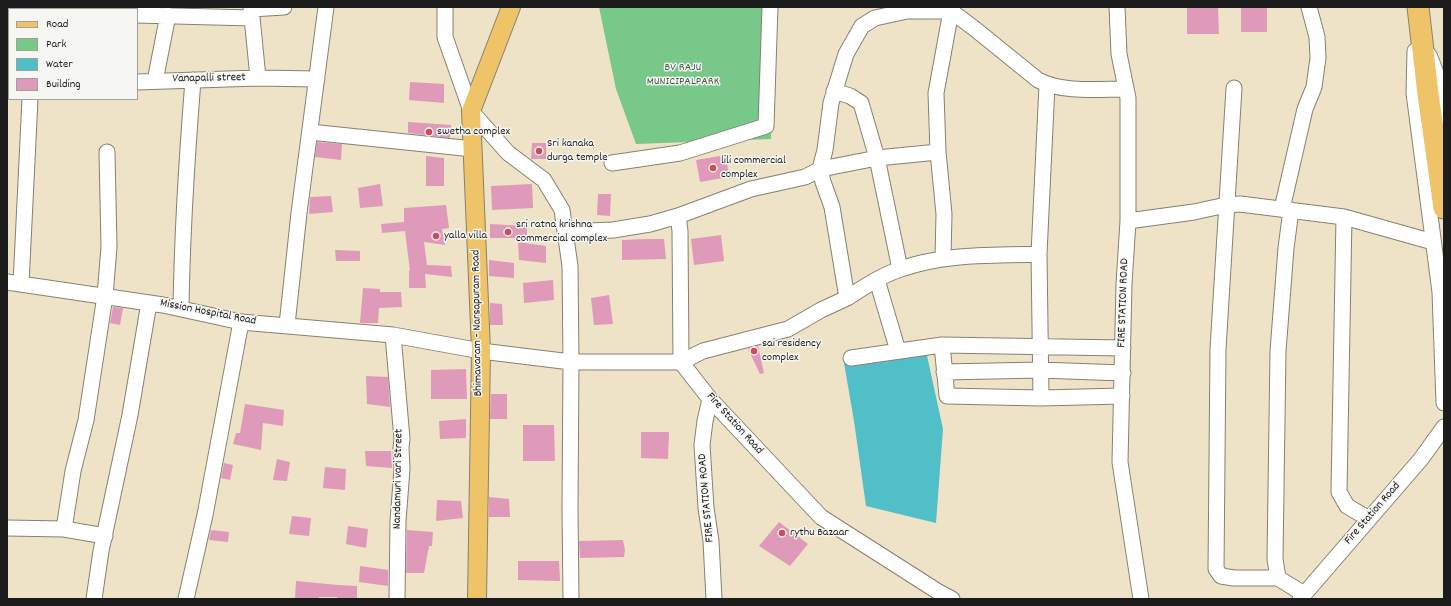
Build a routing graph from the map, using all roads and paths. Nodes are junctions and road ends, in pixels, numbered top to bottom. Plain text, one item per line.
1 (8, 7) edge
2 (284, 7) edge
3 (326, 7) edge
4 (445, 7) edge
5 (511, 7) edge
6 (770, 7) edge
7 (1117, 7) edge
8 (1309, 7) edge
9 (1417, 7) edge
10 (951, 9) edge
11 (252, 11) edge
12 (146, 12) edge
13 (8, 14) edge
14 (168, 15) junction
15 (1422, 35) junction
16 (258, 78) junction
17 (317, 79) junction
18 (193, 80) junction
19 (155, 81) junction
20 (138, 82) edge
21 (1047, 85) junction
22 (1234, 88) dead end
23 (1126, 90) junction
24 (834, 91) junction
25 (30, 100) edge
26 (471, 111) junction
27 (1444, 117) edge
28 (310, 132) junction
29 (473, 149) junction
30 (107, 152) dead end
31 (938, 152) junction
32 (877, 158) junction
33 (612, 163) dead end
34 (821, 169) junction
35 (1226, 205) junction
36 (1444, 208) edge
37 (1286, 210) junction
38 (678, 216) junction
39 (1344, 217) junction
40 (1128, 221) junction
41 (566, 232) junction
42 (1433, 242) junction
43 (1039, 254) junction
44 (943, 258) junction
45 (900, 269) junction
46 (877, 280) junction
47 (14, 283) edge
48 (105, 296) junction
49 (847, 298) junction
50 (149, 303) junction
51 (181, 309) junction
52 (242, 322) junction
53 (287, 326) junction
54 (393, 335) junction
55 (942, 345) junction
56 (1041, 346) junction
57 (1123, 348) junction
58 (481, 351) junction
59 (898, 351) junction
60 (852, 358) dead end
61 (571, 362) junction
62 (681, 362) junction
63 (1040, 370) junction
64 (944, 372) junction
65 (1123, 373) junction
66 (1122, 396) junction
67 (1041, 398) junction
68 (710, 399) junction
69 (1444, 403) edge
70 (1444, 427) edge
71 (1369, 519) junction
72 (7, 528) edge
73 (64, 530) junction
74 (105, 536) junction
75 (1278, 578) junction
76 (1302, 596) edge
77 (94, 599) edge
78 (186, 599) edge
79 (397, 599) edge
80 (477, 599) edge
81 (571, 599) edge
82 (714, 599) edge
83 (952, 599) edge
84 (1141, 599) edge

1 - 13 street
2 - 11 street
3 - 17 street
4 - 26 street
5 - 26 main road, Bhimavaram - Narsapuram Road
6 - 33 street
7 - 23 street, FIRE STATION ROAD
8 - 37 street
9 - 15 highway
9 - 42 street
10 - 21 street
10 - 24 street
10 - 31 street
11 - 14 street
11 - 16 street, Vanapalli street
12 - 14 street
14 - 19 street
15 - 27 street
15 - 36 highway
16 - 17 street
16 - 18 street, Vanapalli street
17 - 28 street
18 - 19 street, Vanapalli street
18 - 51 street
19 - 20 street, Vanapalli street
21 - 23 street
21 - 43 street
22 - 35 street
23 - 40 street, FIRE STATION ROAD
24 - 32 street
24 - 34 street
25 - 47 street
26 - 29 main road, Bhimavaram - Narsapuram Road
26 - 41 street
28 - 29 street
28 - 53 street
29 - 58 main road, Bhimavaram - Narsapuram Road
30 - 48 street
31 - 32 street
31 - 44 street
32 - 34 street
32 - 45 street
34 - 38 street
34 - 49 street
35 - 37 street
35 - 40 street
35 - 75 street
37 - 39 street
37 - 75 street
38 - 41 street
38 - 62 street
39 - 42 street
39 - 71 street
40 - 57 street, FIRE STATION ROAD
41 - 61 street
42 - 69 street
43 - 44 street
43 - 56 street
44 - 45 street
45 - 46 street
46 - 49 street
46 - 59 street
47 - 48 street, Mission Hospital Road
48 - 50 street, Mission Hospital Road
48 - 73 street
49 - 62 street
50 - 51 street, Mission Hospital Road
50 - 74 street
51 - 52 street, Mission Hospital Road
52 - 53 street, Mission Hospital Road
52 - 78 street
53 - 54 street, Mission Hospital Road
54 - 58 street, Mission Hospital Road
54 - 79 street, Nandamuri vari Street
55 - 56 street
55 - 59 street
55 - 64 street
56 - 57 street
56 - 63 street
57 - 65 street, FIRE STATION ROAD
58 - 61 street
58 - 80 main road, Bhimavaram - Narsapuram Road
59 - 60 street
61 - 62 street
61 - 81 street
62 - 68 street, Fire Station Road
63 - 64 street
63 - 65 street
63 - 67 street
64 - 67 street
65 - 66 street, FIRE STATION ROAD
66 - 67 street
66 - 84 street, FIRE STATION ROAD
68 - 82 street, FIRE STATION ROAD
68 - 83 street, Fire Station Road
70 - 71 street, Fire Station Road
71 - 76 street, Fire Station Road
72 - 73 street
73 - 74 street
74 - 77 street
75 - 76 street

